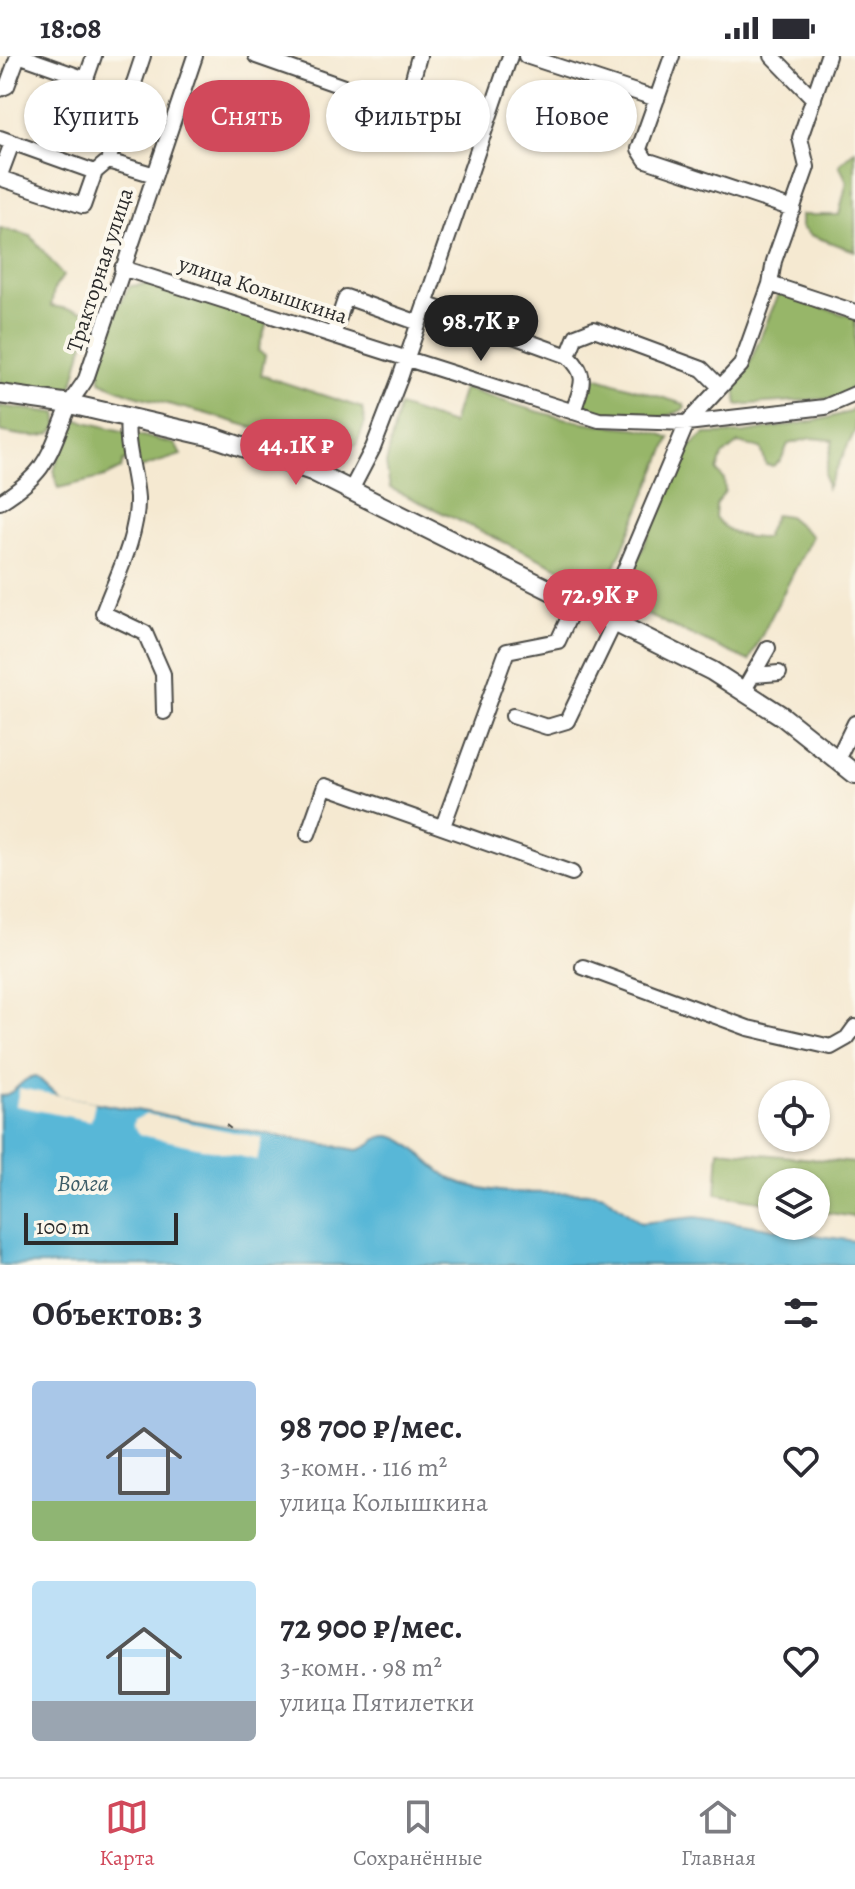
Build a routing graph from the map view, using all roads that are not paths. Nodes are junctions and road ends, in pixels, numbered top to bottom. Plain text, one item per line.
1 (20, 56) edge
2 (94, 56) edge
3 (143, 56) edge
4 (195, 56) edge
5 (258, 56) edge
6 (419, 56) edge
7 (510, 56) edge
8 (526, 56) edge
9 (672, 56) edge
10 (772, 56) edge
11 (828, 56) edge
12 (326, 80) edge
13 (413, 80) edge
14 (0, 89) edge
15 (657, 99) junction
16 (814, 99) junction
17 (490, 115) edge
18 (6, 140) edge
19 (477, 152) edge
20 (108, 161) junction
21 (95, 172) junction
22 (155, 175) junction
23 (0, 176) edge
24 (793, 209) junction
25 (122, 268) junction
26 (770, 284) junction
27 (425, 304) junction
28 (855, 312) edge
29 (419, 323) junction
30 (333, 335) junction
31 (568, 356) junction
32 (406, 360) junction
33 (719, 386) junction
34 (0, 394) edge
35 (855, 394) edge
36 (70, 404) junction
37 (573, 412) junction
38 (128, 417) junction
39 (687, 423) junction
40 (351, 490) junction
41 (0, 502) edge
42 (576, 602) junction
43 (610, 619) junction
44 (768, 648) dead end
45 (779, 673) dead end
46 (749, 683) junction
47 (164, 712) dead end
48 (513, 716) dead end
49 (855, 723) edge
50 (837, 760) junction
51 (855, 774) edge
52 (443, 826) junction
53 (308, 834) dead end
54 (572, 873) dead end
55 (583, 967) dead end
56 (855, 1027) edge

1 - 2 street
1 - 14 street
3 - 20 street
4 - 22 street, Тракторная улица
5 - 12 street
6 - 13 street
7 - 17 street
8 - 15 street
9 - 15 street
10 - 16 street
11 - 16 street
15 - 24 street
16 - 24 street
18 - 21 street
18 - 23 street
19 - 27 street
20 - 21 street
20 - 22 street
21 - 23 street
22 - 25 street, Тракторная улица
24 - 26 street
25 - 30 street, улица Колышкина
25 - 36 street, Тракторная улица
26 - 28 street
26 - 33 street
27 - 29 street
27 - 31 street
29 - 30 street
29 - 32 street
30 - 32 street, улица Колышкина
31 - 33 street
31 - 37 street
32 - 37 street, улица Колышкина
32 - 40 street
33 - 39 street
34 - 36 main road
35 - 39 street, улица Колышкина
36 - 38 main road
36 - 41 street, Тракторная улица
37 - 39 street, улица Колышкина
38 - 40 main road
38 - 47 street
39 - 43 street
40 - 42 main road
42 - 43 main road
42 - 52 street
43 - 46 main road
43 - 48 street
44 - 46 street
45 - 46 street
46 - 50 main road
49 - 50 street
50 - 51 main road
52 - 53 street
52 - 54 street
55 - 56 street

